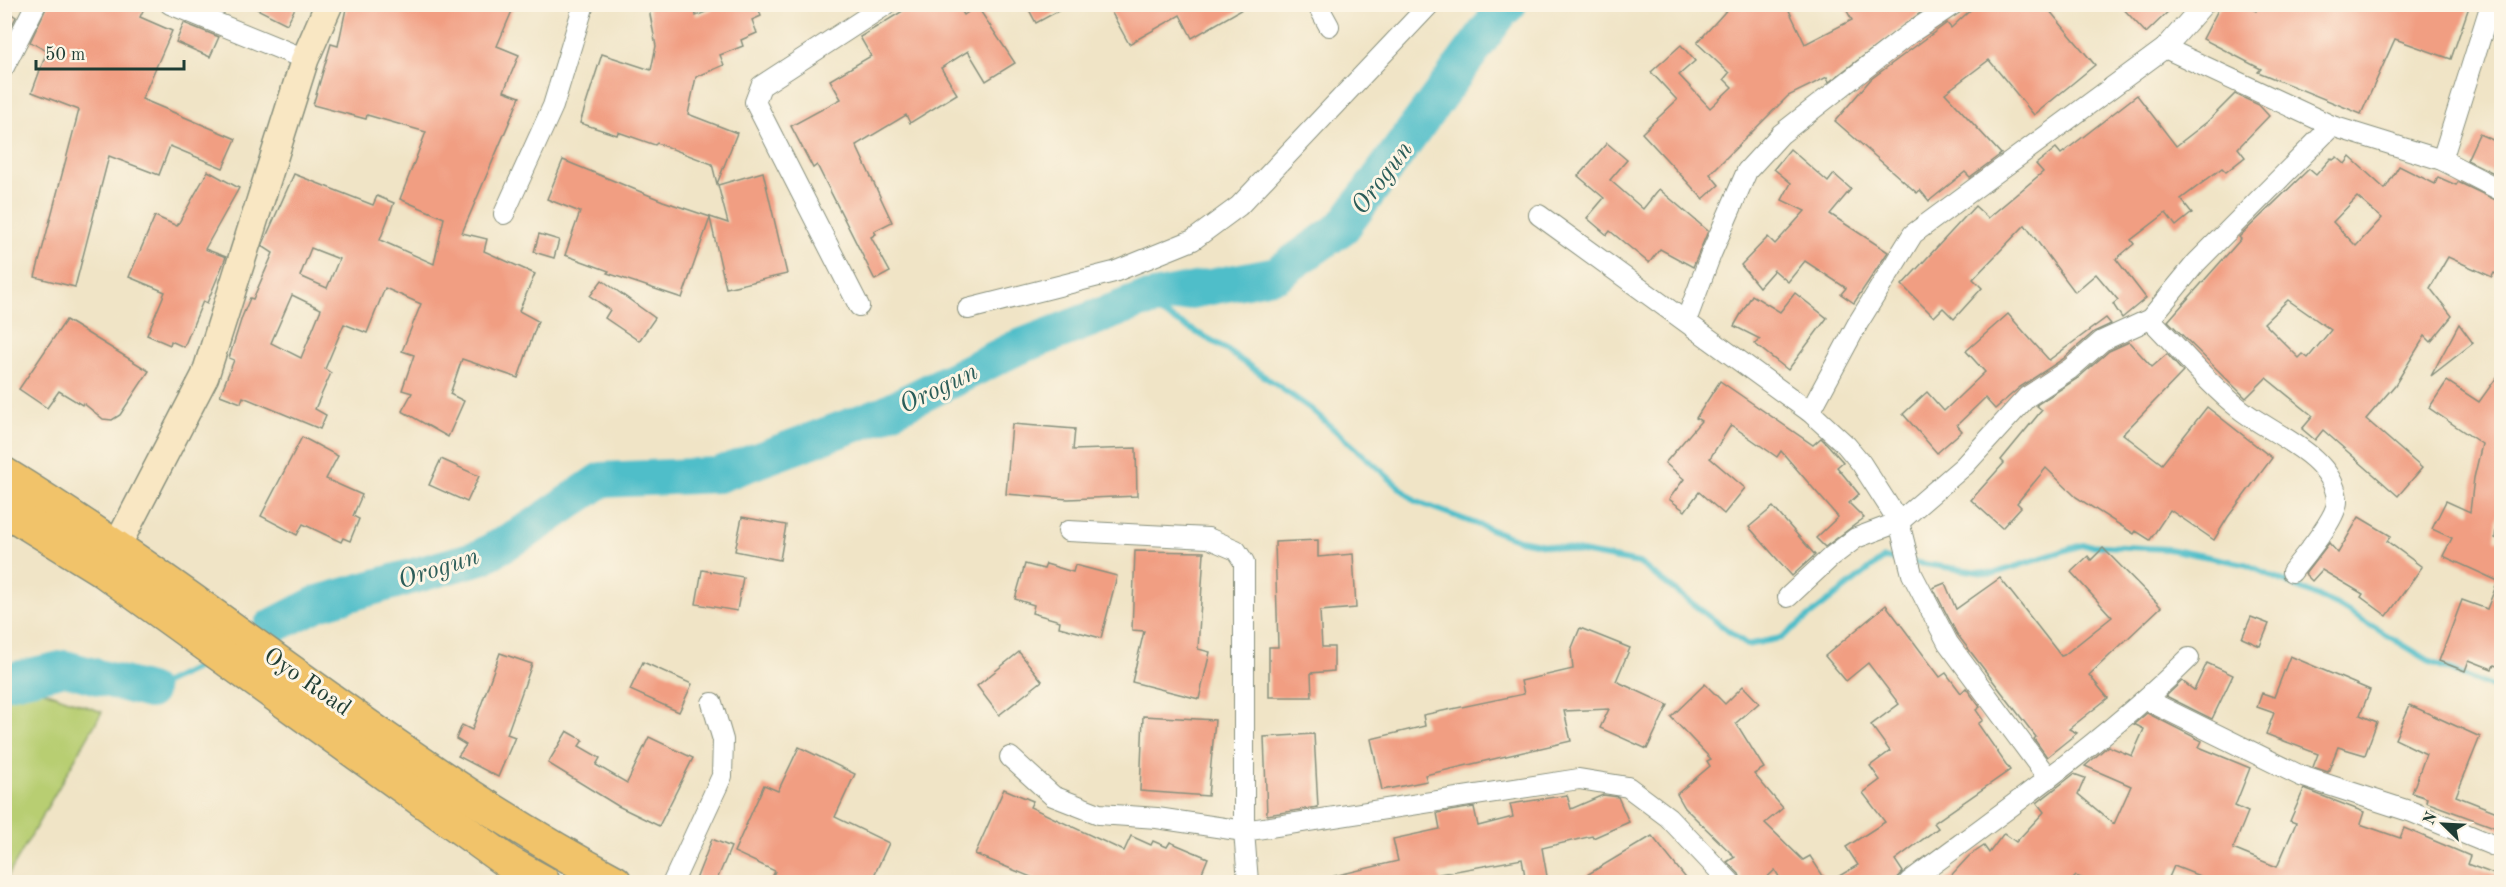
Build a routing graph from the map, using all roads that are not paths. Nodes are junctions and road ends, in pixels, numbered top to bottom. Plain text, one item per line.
1 (36, 4) edge
2 (170, 4) edge
3 (329, 4) edge
4 (584, 4) edge
5 (887, 4) edge
6 (1317, 4) edge
7 (1430, 4) edge
8 (1954, 4) edge
9 (2204, 4) edge
10 (2491, 4) edge
11 (1329, 26) dead end
12 (2165, 48) junction
13 (305, 59) junction
14 (4, 67) edge
15 (2332, 126) junction
16 (2442, 160) junction
17 (2502, 191) edge
18 (504, 214) dead end
19 (1539, 214) dead end
20 (859, 306) dead end
21 (968, 309) dead end
22 (2150, 319) junction
23 (1686, 321) junction
24 (1810, 412) junction
25 (4, 474) edge
26 (4, 509) edge
27 (1899, 522) junction
28 (1068, 531) dead end
29 (111, 559) junction
30 (2292, 572) dead end
31 (1788, 597) dead end
32 (2189, 658) dead end
33 (2147, 700) junction
34 (712, 703) dead end
35 (1010, 757) dead end
36 (2048, 778) junction
37 (1244, 831) junction
38 (2502, 849) edge
39 (597, 878) edge
40 (543, 882) edge
41 (673, 882) edge
42 (1248, 882) edge
43 (1730, 882) edge
44 (1909, 882) edge

1 - 14 street
2 - 13 street
3 - 13 main road
4 - 18 street
5 - 20 street
6 - 11 street
7 - 21 street
8 - 23 street
9 - 12 street
10 - 16 street
12 - 15 street
12 - 24 street
13 - 29 main road
15 - 16 street
15 - 22 street
16 - 17 street
19 - 23 street
22 - 27 street
22 - 30 street
23 - 24 street
24 - 27 street
25 - 29 highway, Oyo Road
26 - 29 highway, Oyo Road
27 - 31 street
27 - 36 street
28 - 37 street
29 - 39 highway, Oyo Road
29 - 40 highway, Oyo Road
32 - 33 street
33 - 36 street
33 - 38 street
34 - 41 street
35 - 37 street
36 - 44 street
37 - 42 street
37 - 43 street

